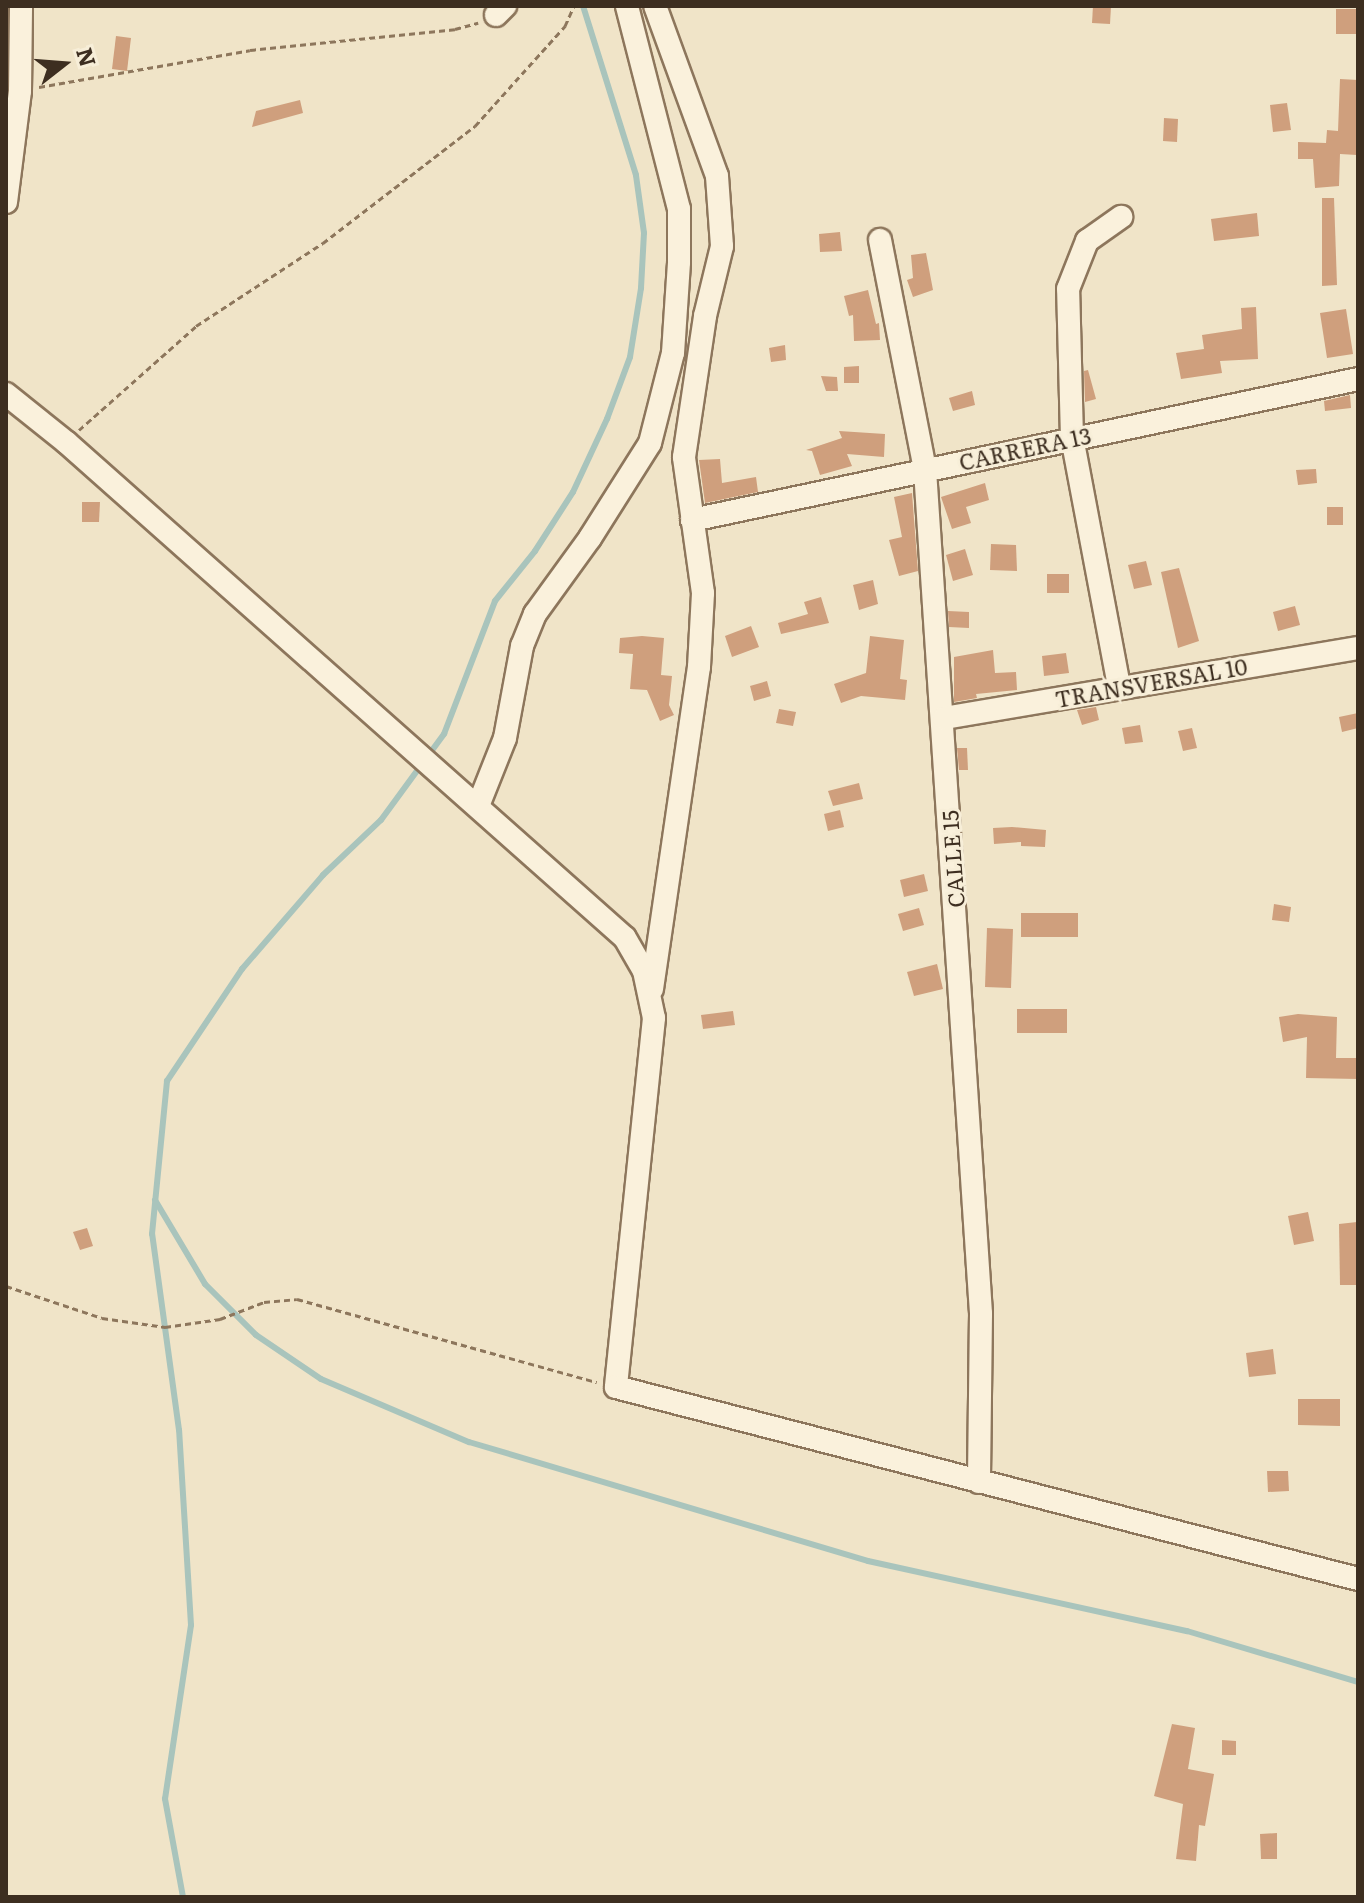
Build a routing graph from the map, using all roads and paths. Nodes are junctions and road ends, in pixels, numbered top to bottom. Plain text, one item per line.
1 (21, 6) edge
2 (574, 6) edge
3 (627, 6) edge
4 (655, 6) edge
5 (501, 10) edge
6 (15, 99) edge
7 (6, 202) edge
8 (1121, 217) dead end
9 (880, 240) dead end
10 (1358, 379) edge
11 (6, 394) edge
12 (1072, 438) junction
13 (66, 442) junction
14 (925, 470) junction
15 (692, 520) junction
16 (1358, 648) edge
17 (1119, 686) junction
18 (944, 718) junction
19 (478, 806) junction
20 (650, 1000) junction
21 (6, 1286) edge
22 (616, 1387) junction
23 (979, 1482) junction
24 (1358, 1579) edge

1 - 6 street
2 - 13 path
3 - 19 street
4 - 15 street
5 - 6 path
6 - 7 street
8 - 12 street
9 - 14 street, CALLE 15
10 - 12 street, CARRERA 13
11 - 13 street
12 - 14 street, CARRERA 13
12 - 17 street
13 - 19 street
14 - 15 street, CARRERA 13
14 - 18 street, CALLE 15
15 - 20 street
16 - 17 street, TRANSVERSAL 10
17 - 18 street, TRANSVERSAL 10
18 - 23 street, CALLE 15
19 - 20 street
20 - 22 street
21 - 22 path
22 - 23 street
23 - 24 street

